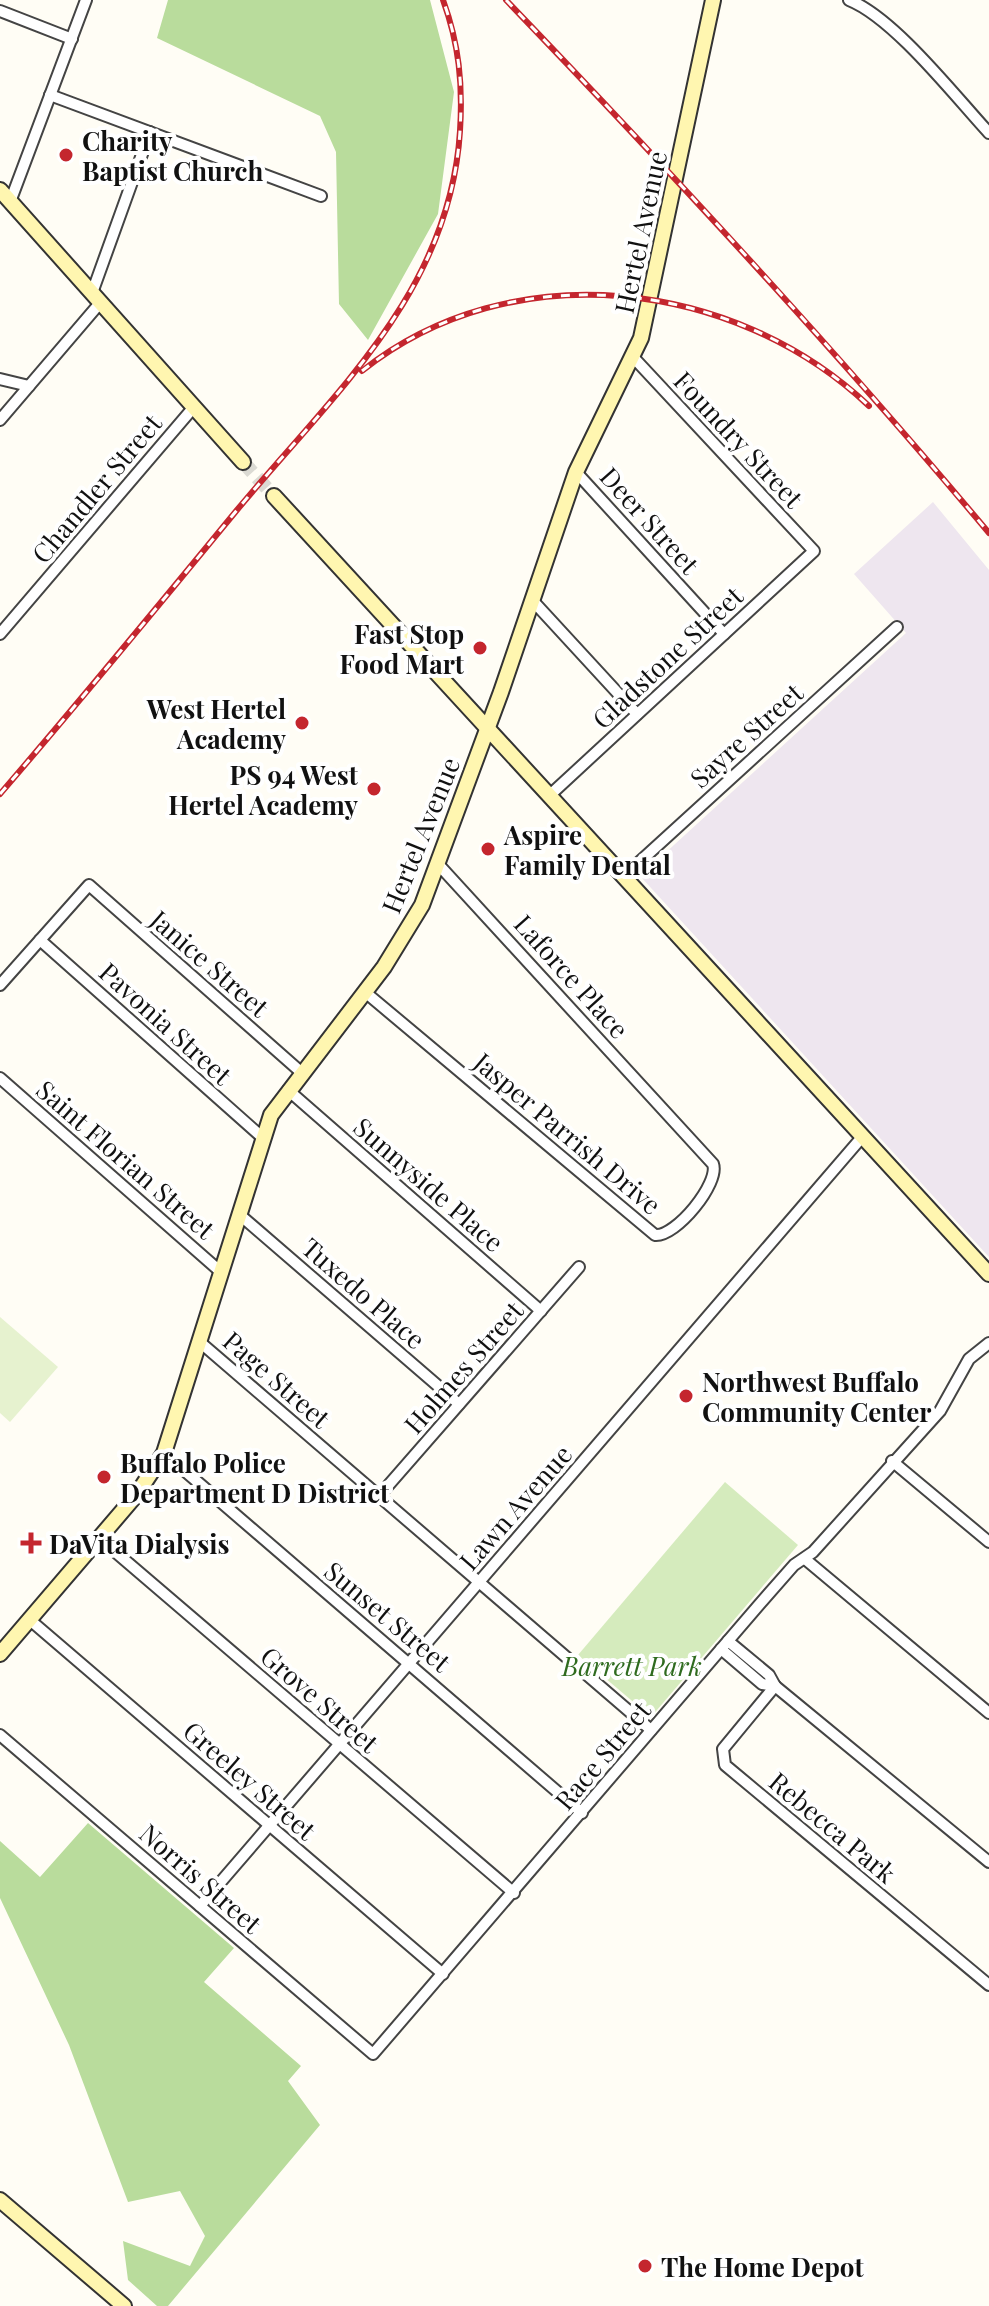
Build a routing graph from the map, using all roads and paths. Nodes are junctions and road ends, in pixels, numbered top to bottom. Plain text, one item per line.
1 (86, 0) edge
2 (713, 0) edge
3 (849, 0) edge
4 (0, 11) edge
5 (72, 39) junction
6 (50, 95) junction
7 (150, 132) junction
8 (989, 133) edge
9 (5, 196) edge
10 (321, 196) dead end
11 (96, 298) junction
12 (633, 357) junction
13 (0, 379) edge
14 (29, 386) junction
15 (193, 408) junction
16 (0, 420) edge
17 (243, 462) tunnel mouth
18 (576, 472) junction
19 (274, 496) tunnel mouth
20 (814, 551) joint
21 (533, 601) junction
22 (897, 627) dead end
23 (0, 634) edge
24 (724, 634) junction
25 (637, 714) junction
26 (488, 729) junction
27 (550, 795) junction
28 (438, 864) junction
29 (624, 876) junction
30 (40, 940) junction
31 (0, 985) edge
32 (365, 992) junction
33 (302, 1073) junction
34 (0, 1078) edge
35 (288, 1090) junction
36 (673, 1119) joint
37 (863, 1136) junction
38 (263, 1138) junction
39 (240, 1215) junction
40 (579, 1267) dead end
41 (222, 1273) junction
42 (989, 1274) edge
43 (541, 1311) junction
44 (201, 1343) junction
45 (989, 1343) edge
46 (459, 1404) junction
47 (164, 1453) junction
48 (892, 1461) junction
49 (379, 1496) junction
50 (99, 1538) junction
51 (989, 1542) edge
52 (805, 1559) junction
53 (479, 1582) junction
54 (30, 1620) junction
55 (724, 1645) junction
56 (0, 1654) edge
57 (409, 1662) junction
58 (775, 1686) junction
59 (989, 1713) edge
60 (651, 1730) junction
61 (0, 1735) edge
62 (339, 1744) junction
63 (582, 1813) junction
64 (269, 1825) junction
65 (989, 1862) edge
66 (514, 1893) junction
67 (200, 1906) junction
68 (443, 1974) junction
69 (989, 1985) edge
70 (373, 2054) joint
71 (0, 2200) edge
72 (124, 2306) edge

1 - 5 street
2 - 12 street, Hertel Avenue
3 - 8 street
4 - 5 street
5 - 6 street
6 - 7 street
6 - 9 street
7 - 10 street
7 - 11 street
9 - 11 street
11 - 14 street
11 - 15 street
12 - 18 street, Hertel Avenue
12 - 20 street, Foundry Street
13 - 14 street
14 - 16 street
15 - 17 street
15 - 23 street, Chandler Street
18 - 21 street, Hertel Avenue
18 - 24 street, Deer Street
19 - 26 street
20 - 24 street, Gladstone Street
21 - 25 street
21 - 26 street, Hertel Avenue
22 - 29 street, Sayre Street
24 - 25 street, Gladstone Street
25 - 27 street, Gladstone Street
26 - 27 street
26 - 28 street, Hertel Avenue
27 - 29 street
28 - 32 street, Hertel Avenue
28 - 36 street, Laforce Place
29 - 37 street
30 - 31 street
30 - 33 street, Janice Street
30 - 38 street, Pavonia Street
32 - 33 street, Hertel Avenue
32 - 36 street, Jasper Parrish Drive
33 - 35 street, Hertel Avenue
34 - 41 street, Saint Florian Street
35 - 38 street, Hertel Avenue
35 - 43 street, Sunnyside Place
37 - 42 street
37 - 53 street, Lawn Avenue
38 - 39 street, Hertel Avenue
39 - 41 street, Hertel Avenue
39 - 46 street, Tuxedo Place
40 - 43 street, Holmes Street
41 - 44 street, Hertel Avenue
43 - 46 street, Holmes Street
44 - 47 street, Hertel Avenue
44 - 49 street, Page Street
45 - 48 street, Race Street
46 - 49 street, Holmes Street
47 - 50 street, Hertel Avenue
47 - 57 street, Sunset Street
48 - 51 street
48 - 52 street, Race Street
49 - 53 street, Page Street
50 - 54 street, Hertel Avenue
50 - 62 street, Grove Street
52 - 55 street, Race Street
52 - 59 street
53 - 57 street, Lawn Avenue
53 - 60 street, Page Street
54 - 56 street, Hertel Avenue
54 - 64 street, Greeley Street
55 - 58 street
55 - 60 street, Race Street
57 - 62 street, Lawn Avenue
57 - 63 street, Sunset Street
58 - 65 street
58 - 69 street, Rebecca Park
60 - 63 street, Race Street
61 - 67 street, Norris Street
62 - 64 street, Lawn Avenue
62 - 66 street, Grove Street
63 - 66 street, Race Street
64 - 67 street, Lawn Avenue
64 - 68 street, Greeley Street
66 - 68 street, Race Street
67 - 70 street, Norris Street
68 - 70 street, Race Street
71 - 72 street

